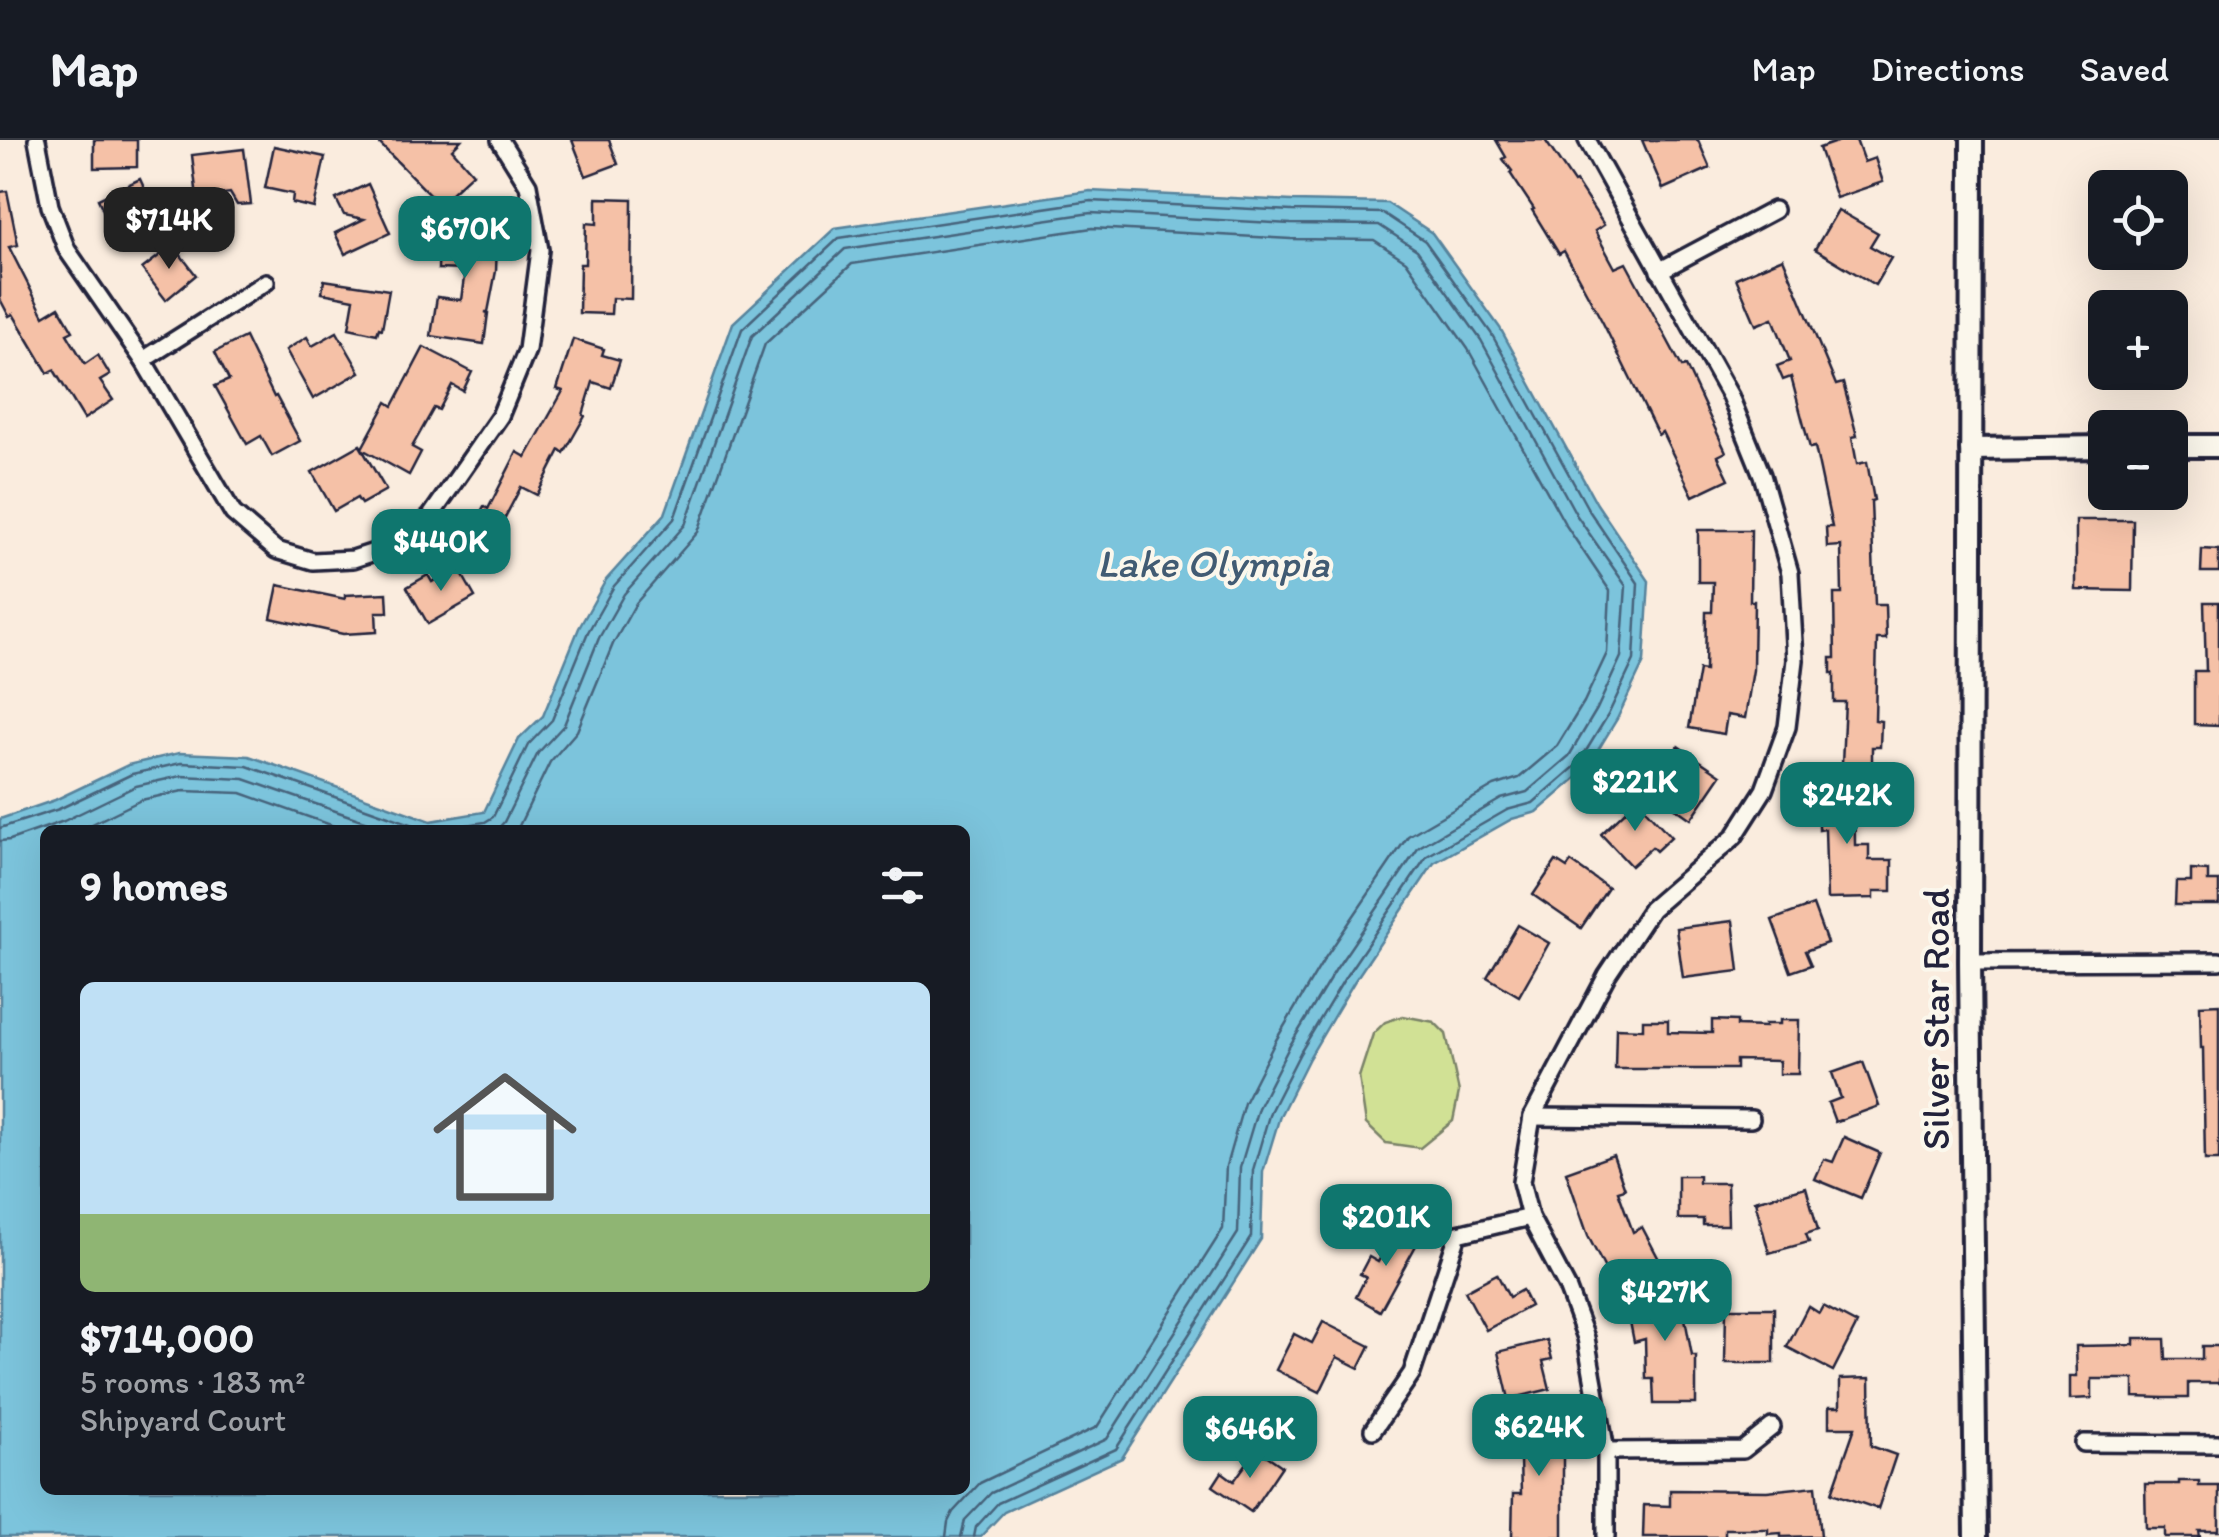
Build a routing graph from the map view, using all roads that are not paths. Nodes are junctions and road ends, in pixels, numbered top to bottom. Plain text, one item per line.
1 (37, 140) edge
2 (500, 140) edge
3 (1587, 140) edge
4 (1972, 140) edge
5 (1774, 210) dead end
6 (1660, 270) junction
7 (266, 282) dead end
8 (143, 360) junction
9 (2188, 446) edge
10 (2219, 446) edge
11 (2088, 447) edge
12 (1971, 448) junction
13 (2219, 961) edge
14 (1970, 962) junction
15 (1532, 1117) junction
16 (1750, 1119) dead end
17 (1530, 1217) junction
18 (1772, 1427) dead end
19 (1372, 1430) dead end
20 (2084, 1443) dead end
21 (2219, 1444) edge
22 (1606, 1451) junction
23 (1606, 1537) edge
24 (1976, 1537) edge

1 - 8 street
2 - 8 street
3 - 6 street
4 - 12 main road, Silver Star Road
5 - 6 street
6 - 15 street
7 - 8 street
9 - 10 main road
11 - 12 main road
12 - 14 main road, Silver Star Road
13 - 14 street
14 - 24 main road, Silver Star Road
15 - 16 street
15 - 17 street
17 - 19 street
17 - 22 street
18 - 22 street
20 - 21 street
22 - 23 street

